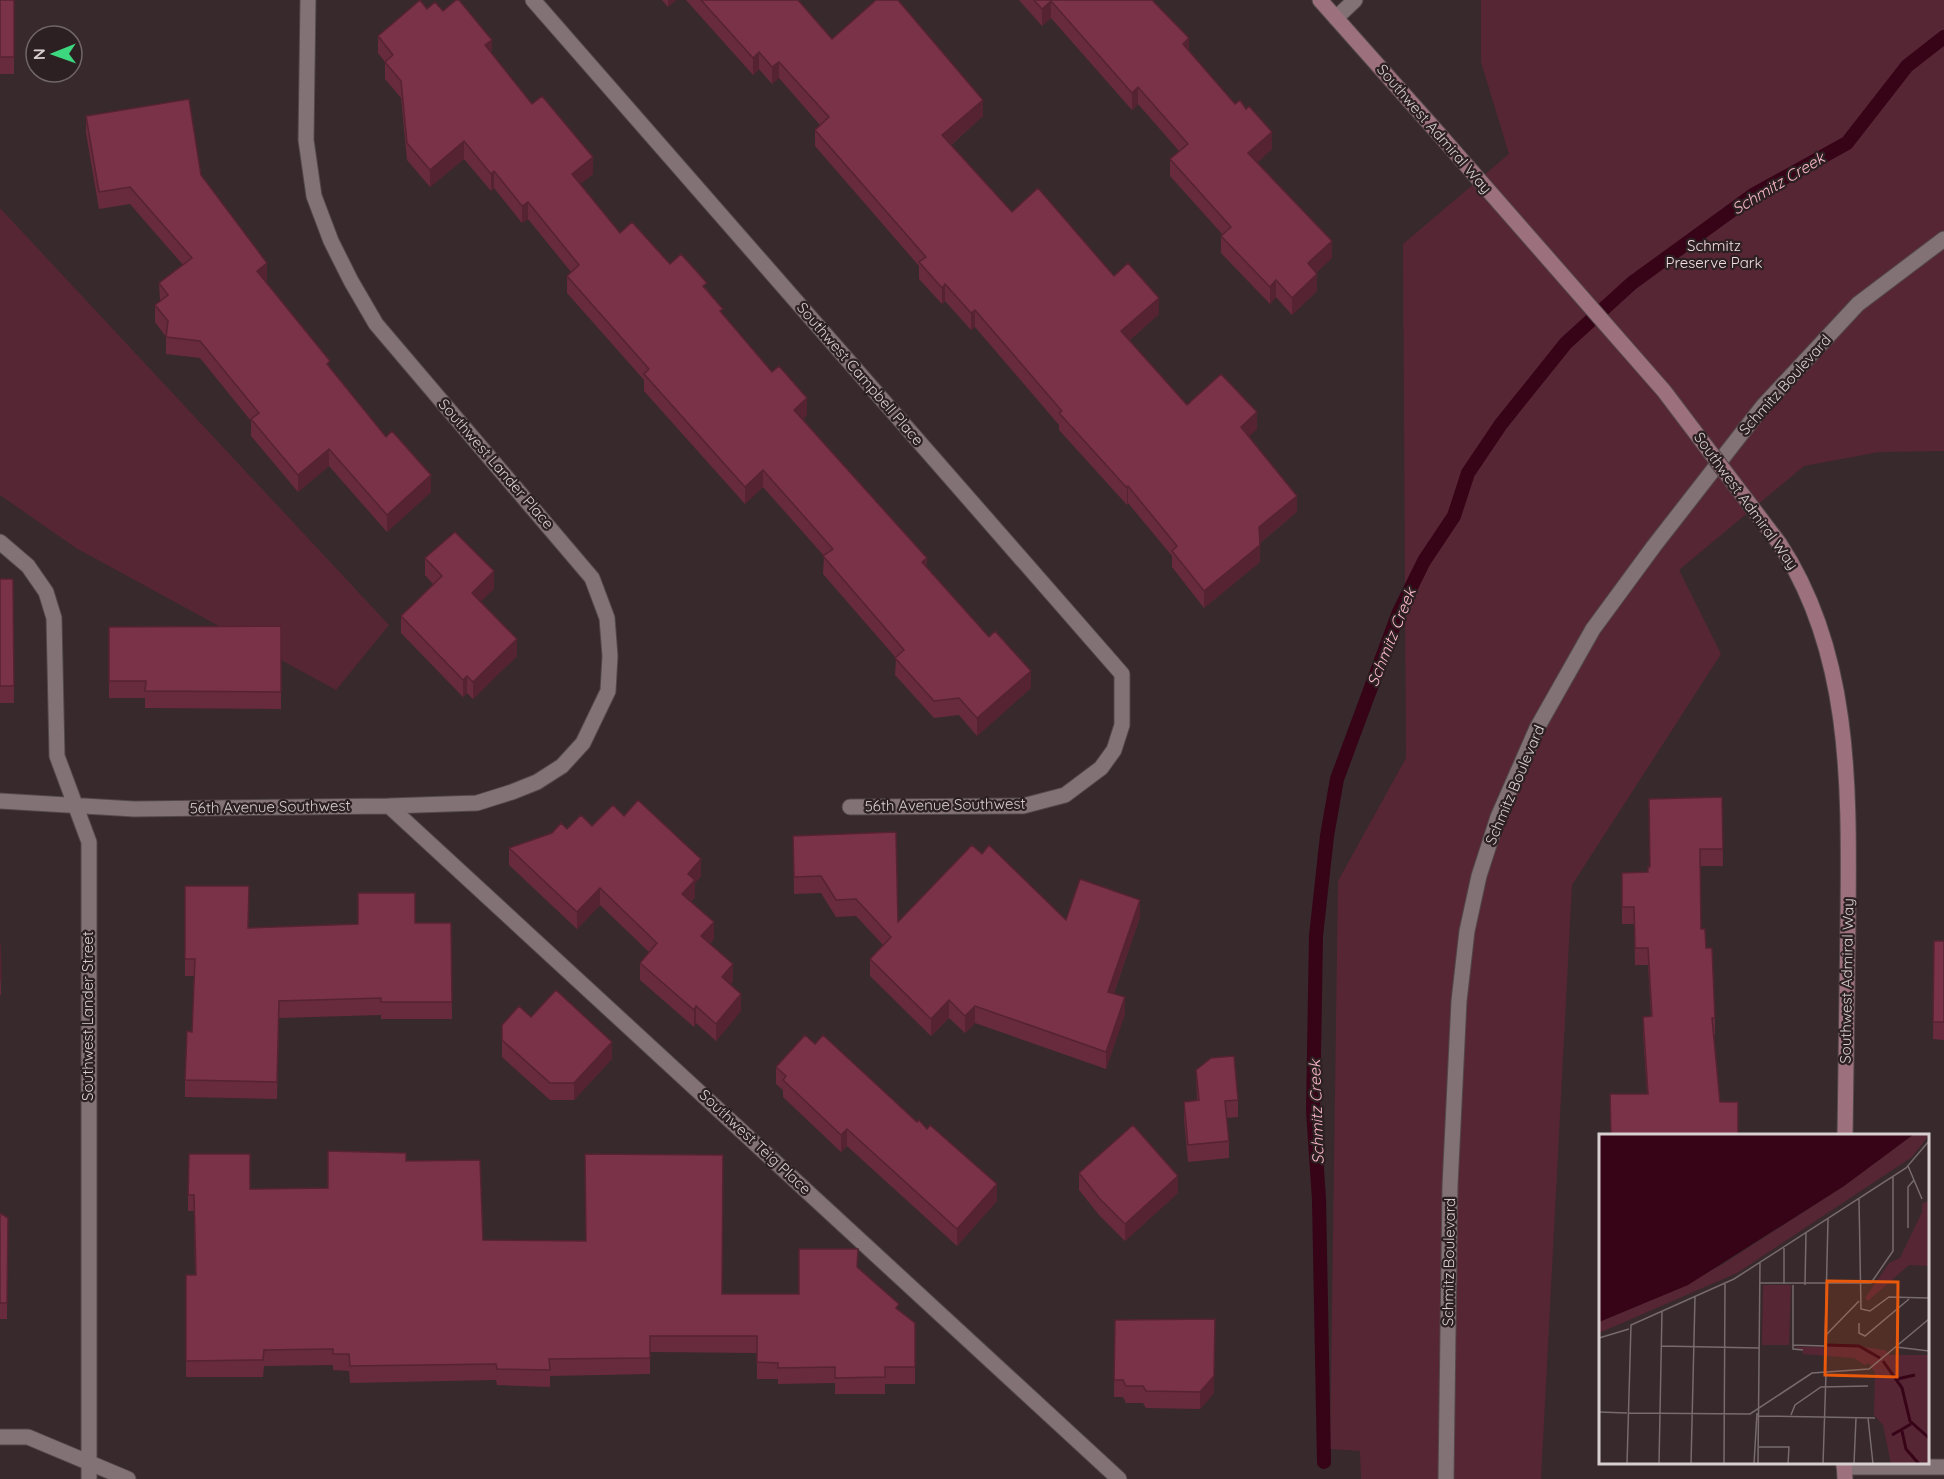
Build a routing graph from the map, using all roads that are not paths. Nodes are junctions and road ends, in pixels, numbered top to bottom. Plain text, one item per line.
1 (308, 0) edge
2 (533, 0) edge
3 (1320, 0) edge
4 (1355, 0) edge
5 (1336, 18) junction
6 (1944, 239) edge
7 (0, 542) edge
8 (1101, 768) joint
9 (537, 782) joint
10 (0, 801) edge
11 (75, 804) junction
12 (389, 806) junction
13 (850, 807) dead end
14 (1845, 1134) edge
15 (0, 1437) edge
16 (1944, 1467) edge
17 (1844, 1470) edge
18 (89, 1471) edge
19 (128, 1479) edge
20 (1119, 1479) edge
21 (1446, 1479) edge

1 - 9 street, Southwest Lander Place
2 - 8 street, Southwest Campbell Place
3 - 5 main road, Southwest Admiral Way
4 - 5 street
5 - 14 main road, Southwest Admiral Way, bridge
6 - 21 street, Schmitz Boulevard
7 - 11 street, Southwest Lander Street
8 - 13 street, 56th Avenue Southwest
9 - 12 street, 56th Avenue Southwest
10 - 11 street, 56th Avenue Southwest
11 - 12 street, 56th Avenue Southwest
11 - 18 street, Southwest Lander Street
12 - 20 street, Southwest Teig Place
15 - 18 street
16 - 17 street
18 - 19 street

